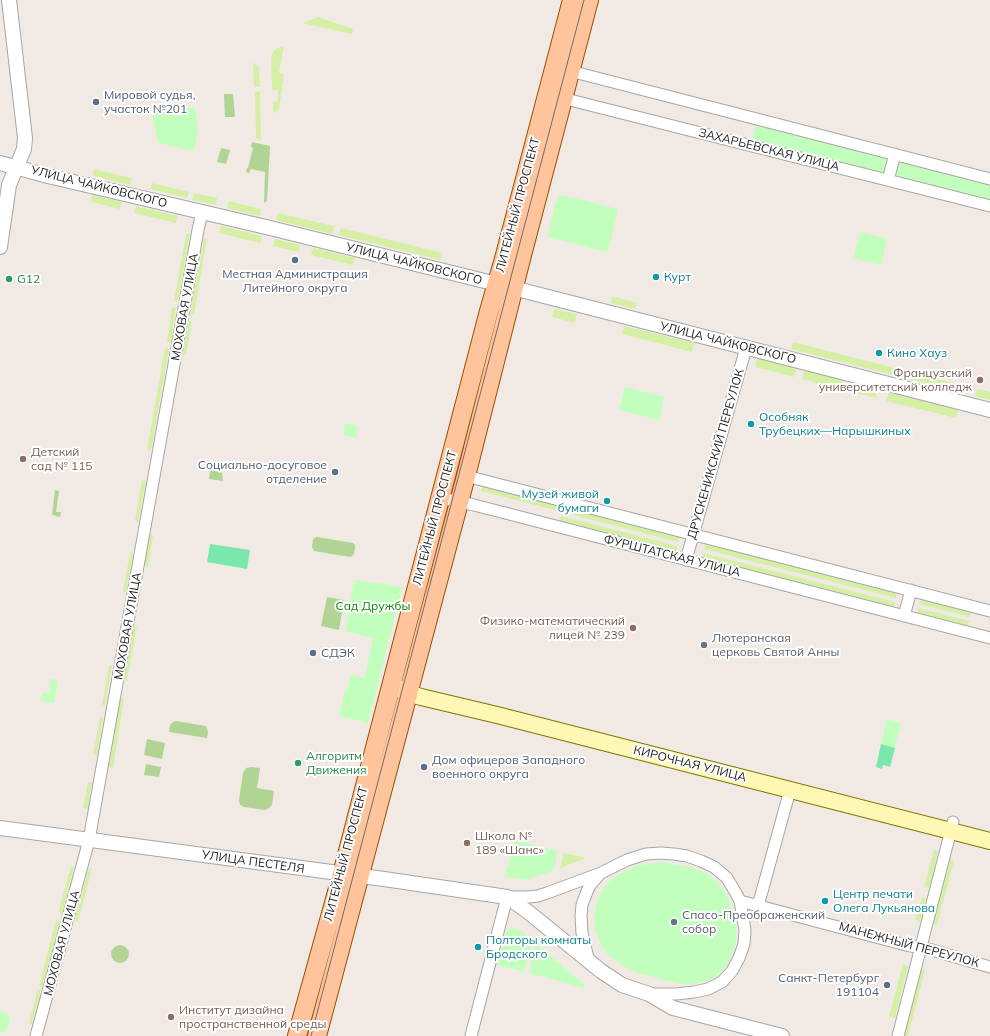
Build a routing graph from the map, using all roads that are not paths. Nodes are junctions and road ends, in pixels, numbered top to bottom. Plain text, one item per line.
1 (9, 0) edge
2 (572, 0) edge
3 (589, 0) edge
4 (570, 71) junction
5 (555, 96) junction
6 (895, 154) junction
7 (0, 163) edge
8 (16, 167) junction
9 (990, 179) edge
10 (888, 180) junction
11 (4, 199) edge
12 (990, 206) edge
13 (202, 212) junction
14 (0, 247) edge
15 (505, 286) junction
16 (746, 348) junction
17 (990, 410) edge
18 (466, 476) junction
19 (441, 498) junction
20 (459, 502) junction
21 (693, 534) junction
22 (686, 560) junction
23 (911, 590) junction
24 (990, 611) edge
25 (904, 616) junction
26 (990, 638) edge
27 (391, 684) junction
28 (409, 690) junction
29 (790, 790) junction
30 (952, 827) junction
31 (0, 828) edge
32 (990, 832) edge
33 (89, 840) junction
34 (990, 841) edge
35 (601, 873) junction
36 (342, 874) junction
37 (360, 876) junction
38 (506, 897) junction
39 (740, 901) junction
40 (758, 906) junction
41 (920, 948) junction
42 (589, 962) junction
43 (990, 967) edge
44 (649, 994) junction
45 (36, 1036) edge
46 (297, 1036) edge
47 (317, 1036) edge
48 (472, 1036) edge
49 (782, 1036) edge
50 (898, 1036) edge

1 - 8 street
2 - 5 main road, ЛИТЕЙНЫЙ ПРОСПЕКТ
3 - 4 main road, ЛИТЕЙНЫЙ ПРОСПЕКТ
4 - 5 main road, ЛИТЕЙНЫЙ ПРОСПЕКТ
4 - 6 street
5 - 10 street, ЗАХАРЬЕВСКАЯ УЛИЦА
5 - 15 main road, ЛИТЕЙНЫЙ ПРОСПЕКТ
6 - 9 street
6 - 10 street
7 - 8 street, УЛИЦА ЧАЙКОВСКОГО
8 - 11 street
8 - 13 street, УЛИЦА ЧАЙКОВСКОГО
10 - 12 street, ЗАХАРЬЕВСКАЯ УЛИЦА
11 - 14 street
13 - 15 street, УЛИЦА ЧАЙКОВСКОГО
13 - 33 street, МОХОВАЯ УЛИЦА
15 - 16 street, УЛИЦА ЧАЙКОВСКОГО
15 - 18 main road, ЛИТЕЙНЫЙ ПРОСПЕКТ
15 - 19 main road, ЛИТЕЙНЫЙ ПРОСПЕКТ
16 - 17 street, УЛИЦА ЧАЙКОВСКОГО
16 - 21 street, ДРУСКЕНИКСКИЙ ПЕРЕУЛОК
18 - 20 main road, ЛИТЕЙНЫЙ ПРОСПЕКТ
18 - 21 street
19 - 20 street, ФУРШТАТСКАЯ УЛИЦА
19 - 27 main road, ЛИТЕЙНЫЙ ПРОСПЕКТ
20 - 22 street, ФУРШТАТСКАЯ УЛИЦА
20 - 28 main road, ЛИТЕЙНЫЙ ПРОСПЕКТ
21 - 22 street, ДРУСКЕНИКСКИЙ ПЕРЕУЛОК
21 - 23 street
22 - 25 street, ФУРШТАТСКАЯ УЛИЦА
23 - 24 street
23 - 25 street
25 - 26 street, ФУРШТАТСКАЯ УЛИЦА
27 - 28 main road, КИРОЧНАЯ УЛИЦА
27 - 36 main road, ЛИТЕЙНЫЙ ПРОСПЕКТ
28 - 29 main road, КИРОЧНАЯ УЛИЦА
28 - 30 main road, КИРОЧНАЯ УЛИЦА
28 - 37 main road, ЛИТЕЙНЫЙ ПРОСПЕКТ
29 - 30 main road, КИРОЧНАЯ УЛИЦА
29 - 40 street
30 - 32 main road, КИРОЧНАЯ УЛИЦА
30 - 34 main road, КИРОЧНАЯ УЛИЦА
30 - 41 street
31 - 33 street, УЛИЦА ПЕСТЕЛЯ
33 - 36 street, УЛИЦА ПЕСТЕЛЯ
33 - 45 street, МОХОВАЯ УЛИЦА
35 - 38 street
35 - 39 street
35 - 42 street
36 - 37 street, УЛИЦА ПЕСТЕЛЯ
36 - 46 main road, ЛИТЕЙНЫЙ ПРОСПЕКТ
37 - 38 street, УЛИЦА ПЕСТЕЛЯ
37 - 47 main road, ЛИТЕЙНЫЙ ПРОСПЕКТ
38 - 42 street
38 - 48 street
39 - 40 street, МАНЕЖНЫЙ ПЕРЕУЛОК
39 - 44 street
40 - 41 street, МАНЕЖНЫЙ ПЕРЕУЛОК
41 - 43 street, МАНЕЖНЫЙ ПЕРЕУЛОК
41 - 50 street
42 - 44 street
44 - 49 street

